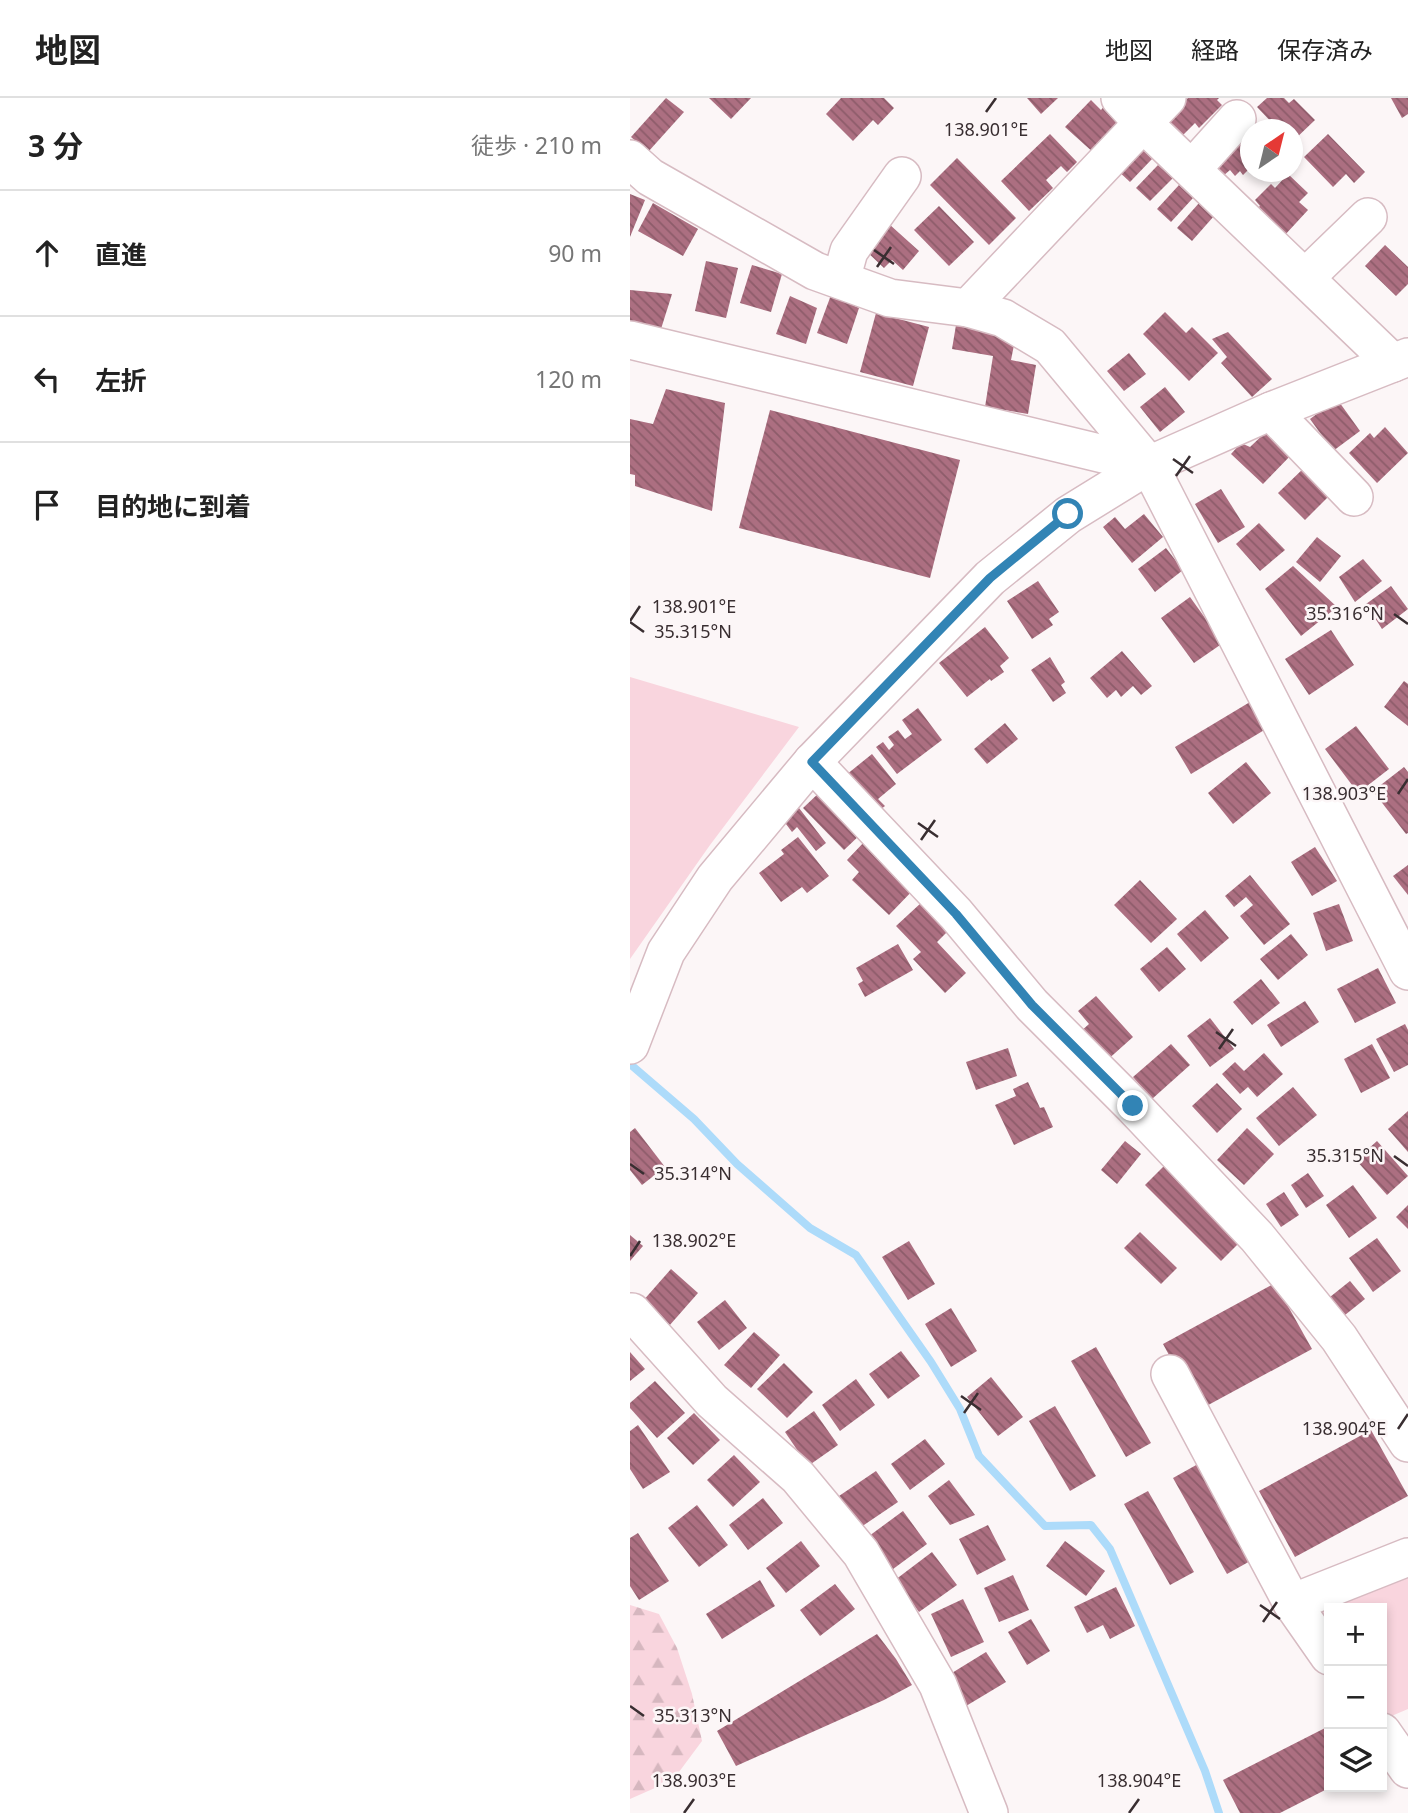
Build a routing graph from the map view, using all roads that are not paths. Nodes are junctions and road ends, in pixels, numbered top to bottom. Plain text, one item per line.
1 (1143, 106) edge
2 (1237, 119) dead end
3 (630, 159) edge
4 (1192, 169) junction
5 (902, 176) dead end
6 (1368, 217) dead end
7 (1305, 278) junction
8 (841, 280) junction
9 (968, 308) junction
10 (630, 340) edge
11 (1400, 360) edge
12 (1271, 411) junction
13 (1149, 465) junction
14 (1354, 497) dead end
15 (812, 762) junction
16 (1408, 971) edge
17 (630, 1045) edge
18 (630, 1314) edge
19 (1170, 1374) dead end
20 (1408, 1443) edge
21 (1408, 1557) edge
22 (1292, 1603) junction
23 (1324, 1649) edge
24 (1387, 1739) edge
25 (1408, 1769) edge
26 (989, 1813) edge

1 - 4 street
1 - 9 street
2 - 4 street
3 - 8 street
4 - 7 street
5 - 8 street
6 - 7 street
7 - 11 street
8 - 9 street
9 - 13 street
10 - 13 street
11 - 12 street
12 - 13 street
12 - 14 street
13 - 15 street
13 - 16 street
15 - 17 street
15 - 20 street
18 - 26 street
19 - 22 street
21 - 22 street
22 - 23 street
24 - 25 street

